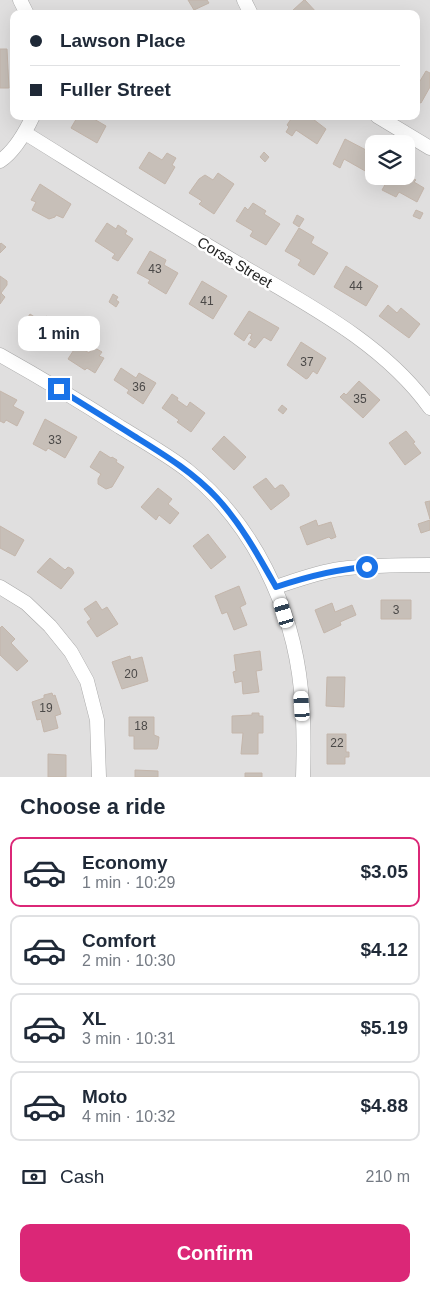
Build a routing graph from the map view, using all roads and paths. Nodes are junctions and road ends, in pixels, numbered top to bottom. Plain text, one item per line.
1 (30, 120) edge
2 (384, 120) edge
3 (25, 133) junction
4 (430, 148) edge
5 (0, 161) edge
6 (0, 355) edge
7 (430, 408) edge
8 (430, 565) edge
9 (0, 586) edge
10 (276, 587) junction
11 (99, 777) edge
12 (303, 777) edge

1 - 3 street
2 - 4 street
3 - 5 street
3 - 7 street, Corsa Street
6 - 10 street
8 - 10 street
9 - 11 street
10 - 12 street

